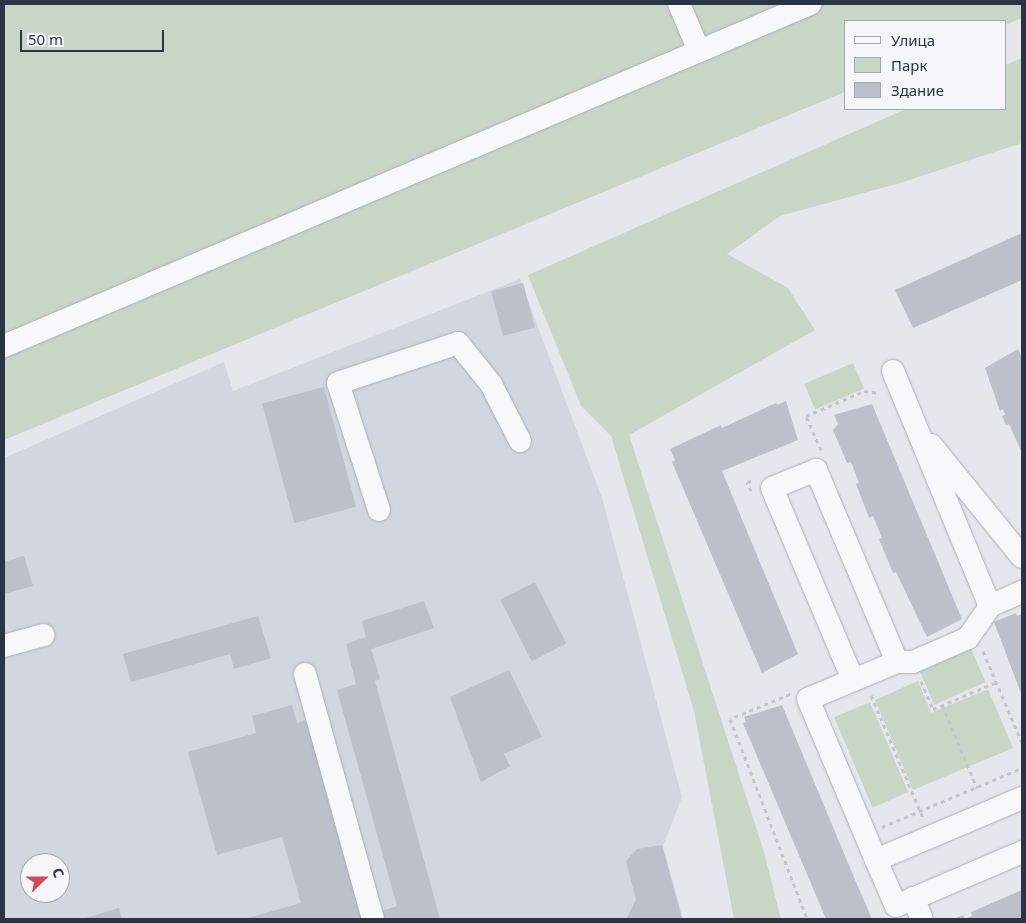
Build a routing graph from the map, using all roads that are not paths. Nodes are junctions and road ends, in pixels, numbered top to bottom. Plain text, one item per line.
1 (679, 4) edge
2 (810, 4) edge
3 (699, 51) junction
4 (4, 346) edge
5 (893, 371) dead end
6 (915, 424) junction
7 (520, 441) dead end
8 (379, 510) dead end
9 (1022, 557) edge
10 (1022, 592) edge
11 (990, 606) junction
12 (44, 635) dead end
13 (4, 646) edge
14 (905, 662) junction
15 (305, 674) dead end
16 (858, 678) junction
17 (1022, 798) edge
18 (1022, 852) edge
19 (876, 860) junction
20 (913, 898) junction
21 (372, 919) edge
22 (922, 919) edge

1 - 3 lane
2 - 3 lane
3 - 4 lane
5 - 6 lane
6 - 9 lane
6 - 11 lane
7 - 8 lane
10 - 11 lane
11 - 14 lane
12 - 13 lane
14 - 16 lane
14 - 16 lane
15 - 21 lane
16 - 19 lane
17 - 19 lane
18 - 20 lane
19 - 20 lane
20 - 22 lane

